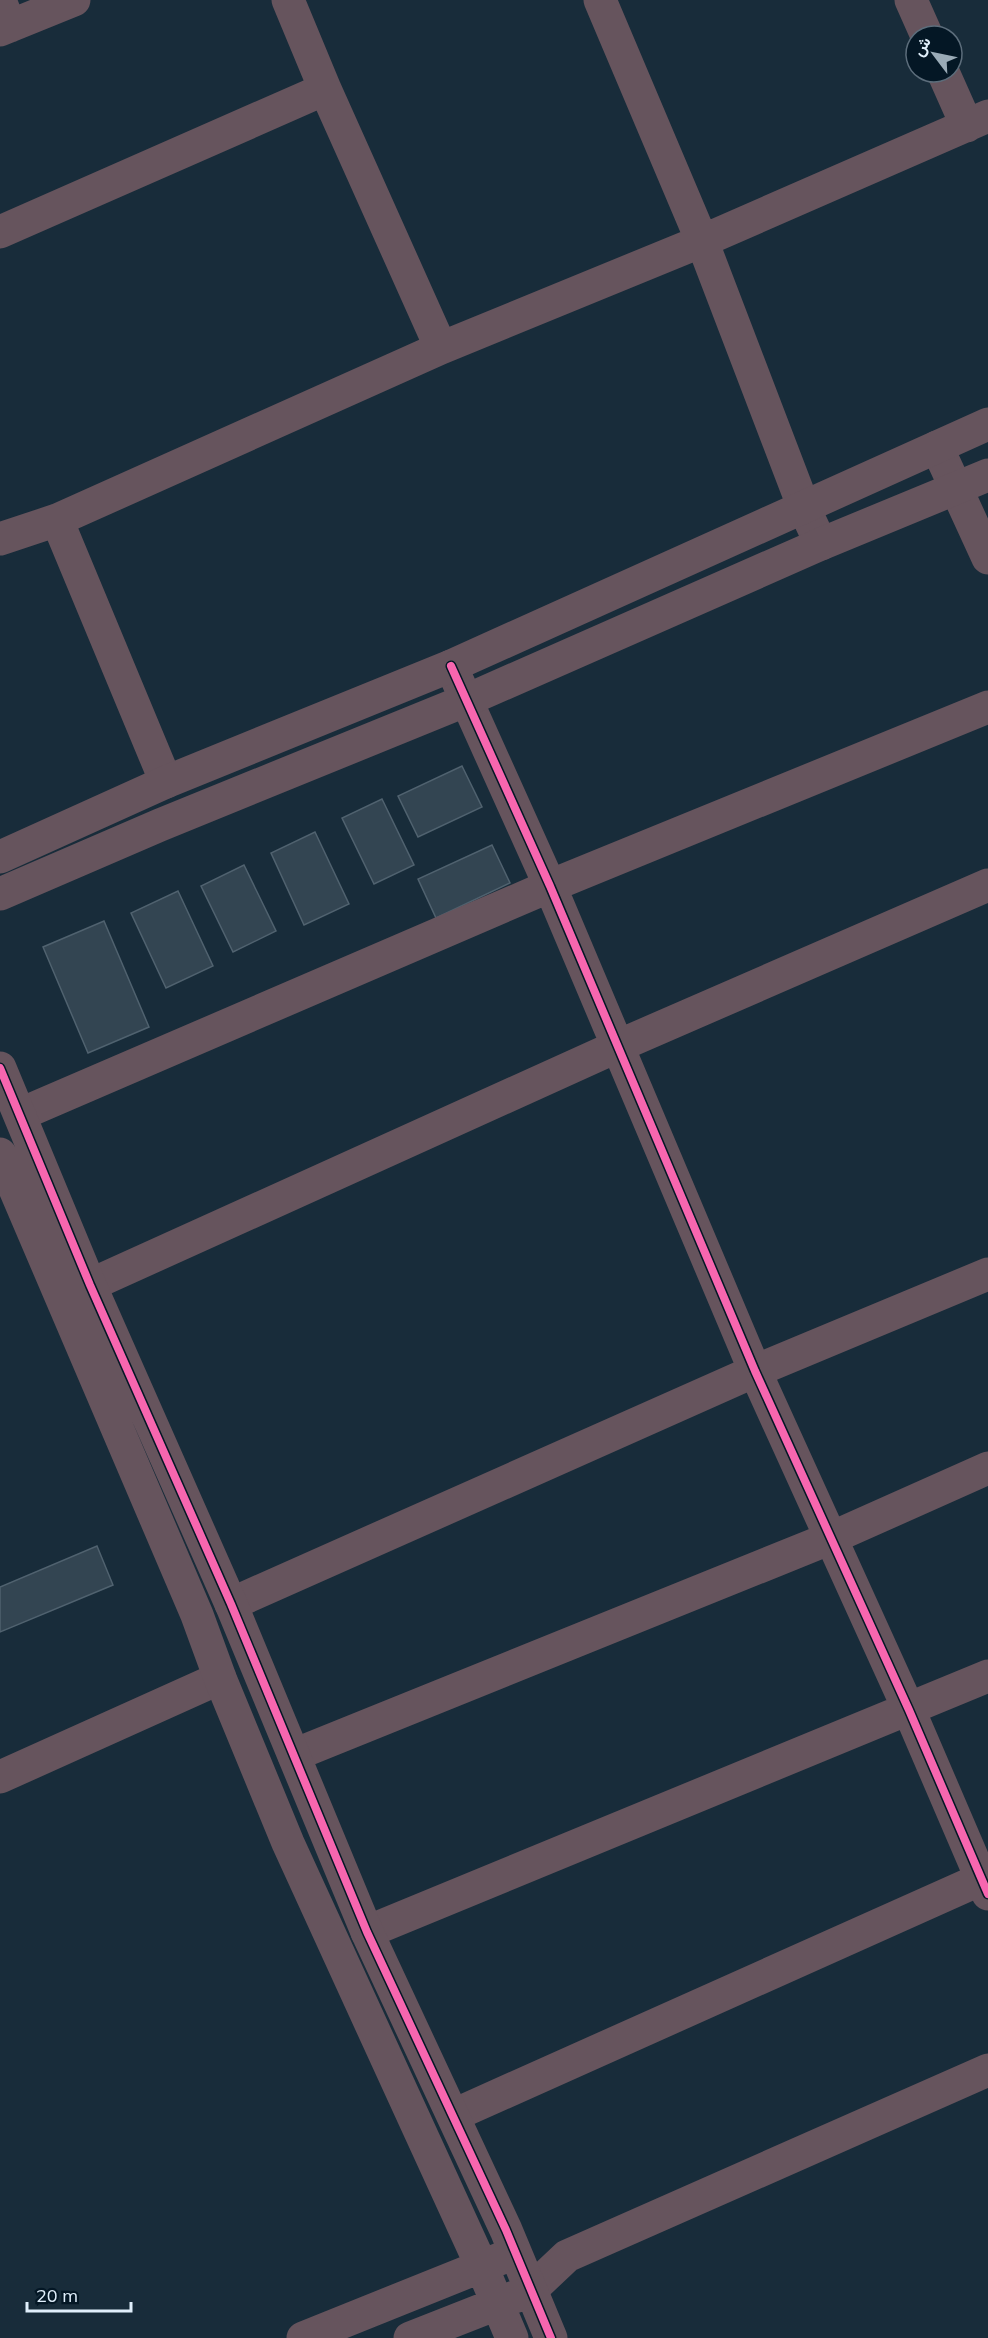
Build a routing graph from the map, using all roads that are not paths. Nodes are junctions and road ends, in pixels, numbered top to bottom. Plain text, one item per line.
1 (74, 0) edge
2 (288, 0) edge
3 (600, 0) edge
4 (911, 0) edge
5 (3, 18) edge
6 (922, 24) edge
7 (951, 84) edge
8 (325, 88) junction
9 (977, 121) edge
10 (0, 232) edge
11 (702, 241) junction
12 (441, 348) junction
13 (988, 424) edge
14 (937, 447) junction
15 (988, 475) edge
16 (955, 489) junction
17 (804, 508) junction
18 (57, 520) junction
19 (0, 539) edge
20 (821, 544) junction
21 (988, 558) edge
22 (451, 666) junction
23 (467, 700) junction
24 (988, 707) edge
25 (166, 782) junction
26 (0, 857) edge
27 (988, 885) edge
28 (550, 886) junction
29 (0, 894) edge
30 (618, 1046) junction
31 (0, 1068) edge
32 (21, 1114) junction
33 (0, 1154) edge
34 (988, 1274) edge
35 (90, 1285) junction
36 (755, 1371) junction
37 (988, 1468) edge
38 (831, 1538) junction
39 (231, 1604) junction
40 (988, 1676) edge
41 (220, 1678) junction
42 (909, 1710) junction
43 (294, 1755) junction
44 (0, 1777) edge
45 (986, 1883) edge
46 (367, 1932) junction
47 (988, 2070) edge
48 (454, 2115) junction
49 (515, 2253) junction
50 (567, 2256) junction
51 (482, 2267) junction
52 (531, 2290) junction
53 (496, 2304) junction
54 (303, 2338) edge
55 (410, 2338) edge
56 (512, 2338) edge
57 (551, 2338) edge

1 - 5 street
2 - 8 street
3 - 11 street
4 - 6 street
7 - 9 street
8 - 10 street
8 - 12 street
9 - 11 street
11 - 12 street
11 - 17 street
12 - 18 street
13 - 14 street
14 - 16 street
14 - 17 street
15 - 16 street
16 - 20 street
16 - 21 street
17 - 20 street
17 - 22 street
18 - 19 street
18 - 25 street
20 - 23 street
22 - 23 street
22 - 25 street
23 - 28 street
23 - 29 street
24 - 28 street
25 - 26 street
27 - 30 street
28 - 30 street
28 - 32 street
30 - 35 street
30 - 36 street
31 - 32 street
32 - 35 street
33 - 41 street
34 - 36 street
35 - 39 street
36 - 38 street
36 - 39 street
37 - 38 street
38 - 42 street
38 - 43 street
39 - 43 street
40 - 42 street
41 - 44 street
41 - 51 street
42 - 45 street
42 - 46 street
43 - 46 street
45 - 48 street
46 - 48 street
47 - 50 street
48 - 49 street
49 - 50 street
49 - 51 street
49 - 52 street
50 - 52 street
51 - 53 street
51 - 54 street
52 - 53 street
52 - 57 street
53 - 55 street
53 - 56 street

